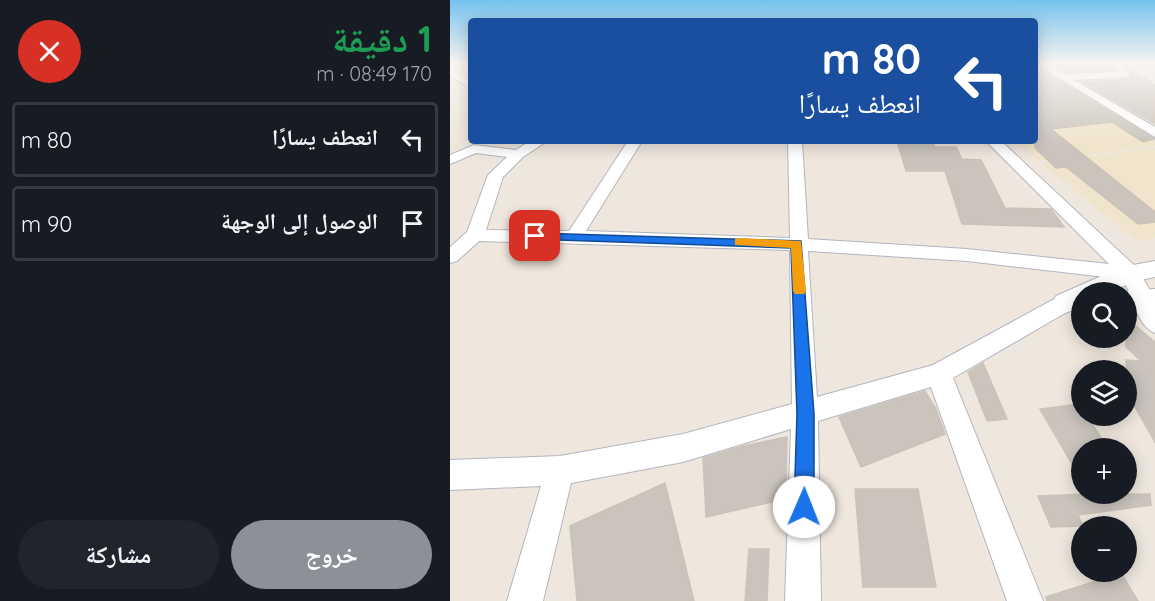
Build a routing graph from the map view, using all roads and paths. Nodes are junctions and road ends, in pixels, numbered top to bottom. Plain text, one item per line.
1 (1087, 91) edge
2 (1155, 133) edge
3 (535, 144) edge
4 (633, 144) edge
5 (795, 144) edge
6 (996, 144) edge
7 (474, 145) edge
8 (518, 154) junction
9 (450, 160) edge
10 (475, 235) junction
11 (574, 237) junction
12 (797, 244) junction
13 (450, 257) edge
14 (1155, 269) edge
15 (1130, 273) junction
16 (1112, 282) edge
17 (1142, 299) edge
18 (1071, 302) edge
19 (1155, 324) edge
20 (939, 374) junction
21 (805, 414) junction
22 (560, 471) junction
23 (450, 475) edge
24 (525, 601) edge
25 (803, 601) edge
26 (1025, 601) edge

1 - 2 street
3 - 8 street
4 - 11 street
5 - 12 street
6 - 15 street
7 - 8 street
7 - 9 street
8 - 10 street
10 - 11 street
10 - 13 street
11 - 12 street
12 - 15 street
12 - 21 street
14 - 15 street
15 - 16 street
15 - 17 street
17 - 19 street
18 - 20 street
20 - 21 street
20 - 26 street
21 - 22 street
21 - 25 street
22 - 23 street
22 - 24 street

